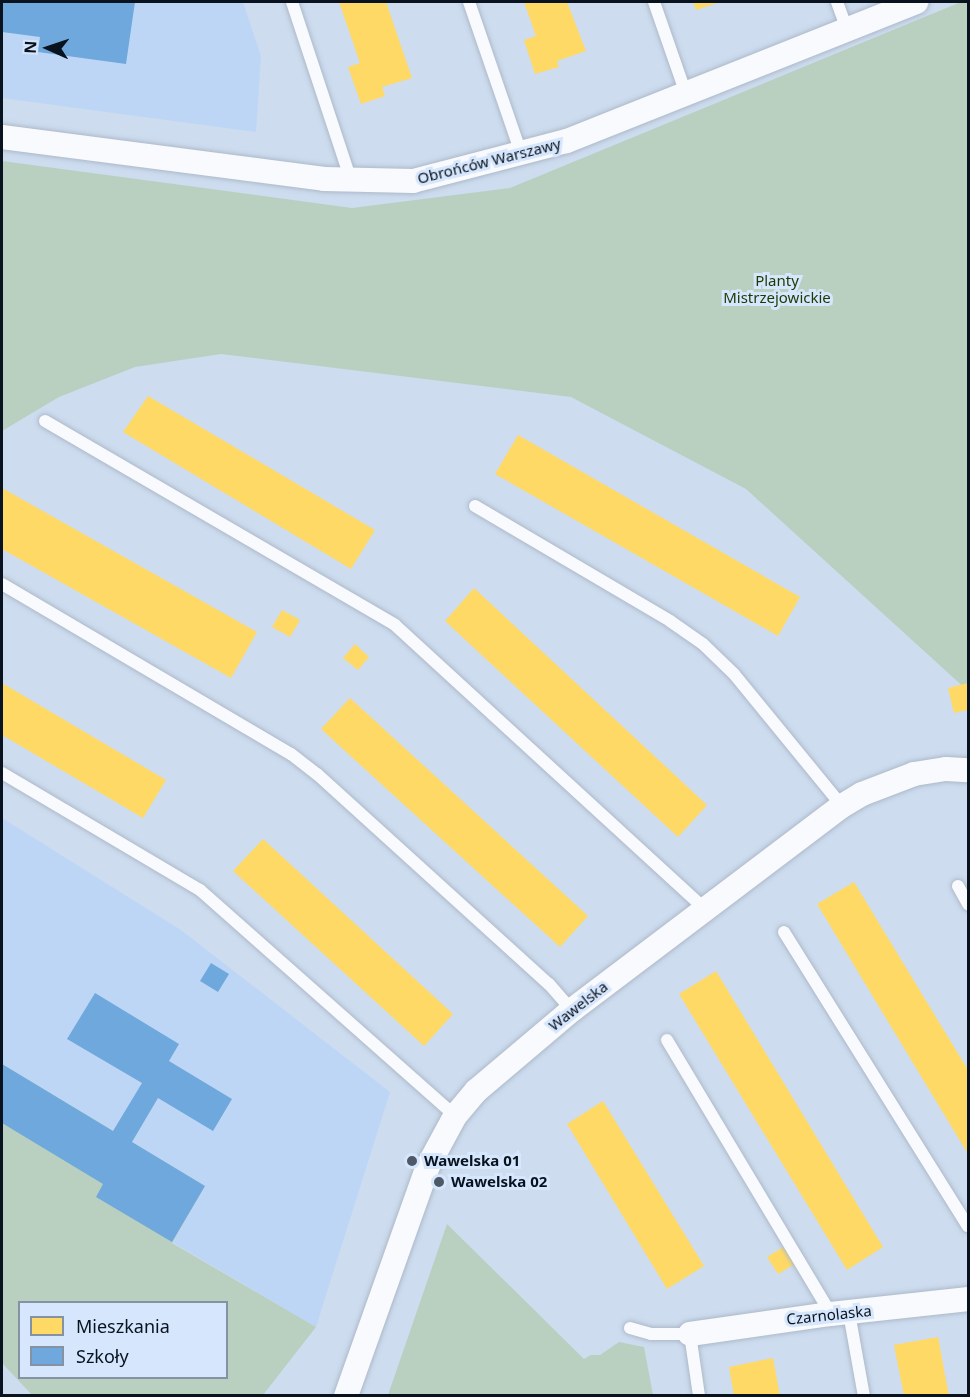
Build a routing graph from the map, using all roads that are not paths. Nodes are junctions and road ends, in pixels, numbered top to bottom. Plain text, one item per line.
1 (292, 2) edge
2 (469, 2) edge
3 (654, 2) edge
4 (837, 2) edge
5 (916, 2) edge
6 (847, 29) junction
7 (686, 94) junction
8 (2, 137) edge
9 (521, 153) junction
10 (351, 180) junction
11 (45, 421) dead end
12 (475, 506) dead end
13 (2, 584) edge
14 (969, 770) edge
15 (2, 773) edge
16 (842, 806) junction
17 (958, 886) dead end
18 (969, 904) edge
19 (705, 909) junction
20 (784, 932) dead end
21 (572, 1010) junction
22 (667, 1040) dead end
23 (455, 1116) junction
24 (969, 1226) edge
25 (969, 1299) edge
26 (840, 1314) junction
27 (630, 1328) dead end
28 (690, 1334) junction
29 (346, 1395) edge
30 (699, 1395) edge
31 (864, 1395) edge

1 - 10 lane
2 - 9 lane
3 - 7 lane
4 - 6 lane
5 - 6 street, Obrońców Warszawy
6 - 7 street, Obrońców Warszawy
7 - 9 street, Obrońców Warszawy
8 - 10 street, Obrońców Warszawy
9 - 10 street, Obrońców Warszawy
11 - 19 lane
12 - 16 lane
13 - 21 lane
14 - 16 street, Wawelska
15 - 23 lane
16 - 19 street, Wawelska
17 - 18 lane
19 - 21 street, Wawelska
20 - 24 lane
21 - 23 street, Wawelska
22 - 26 lane
23 - 29 street, Wawelska
25 - 26 street, Czarnolaska
26 - 28 street, Czarnolaska
26 - 31 lane
27 - 28 lane
28 - 30 lane

